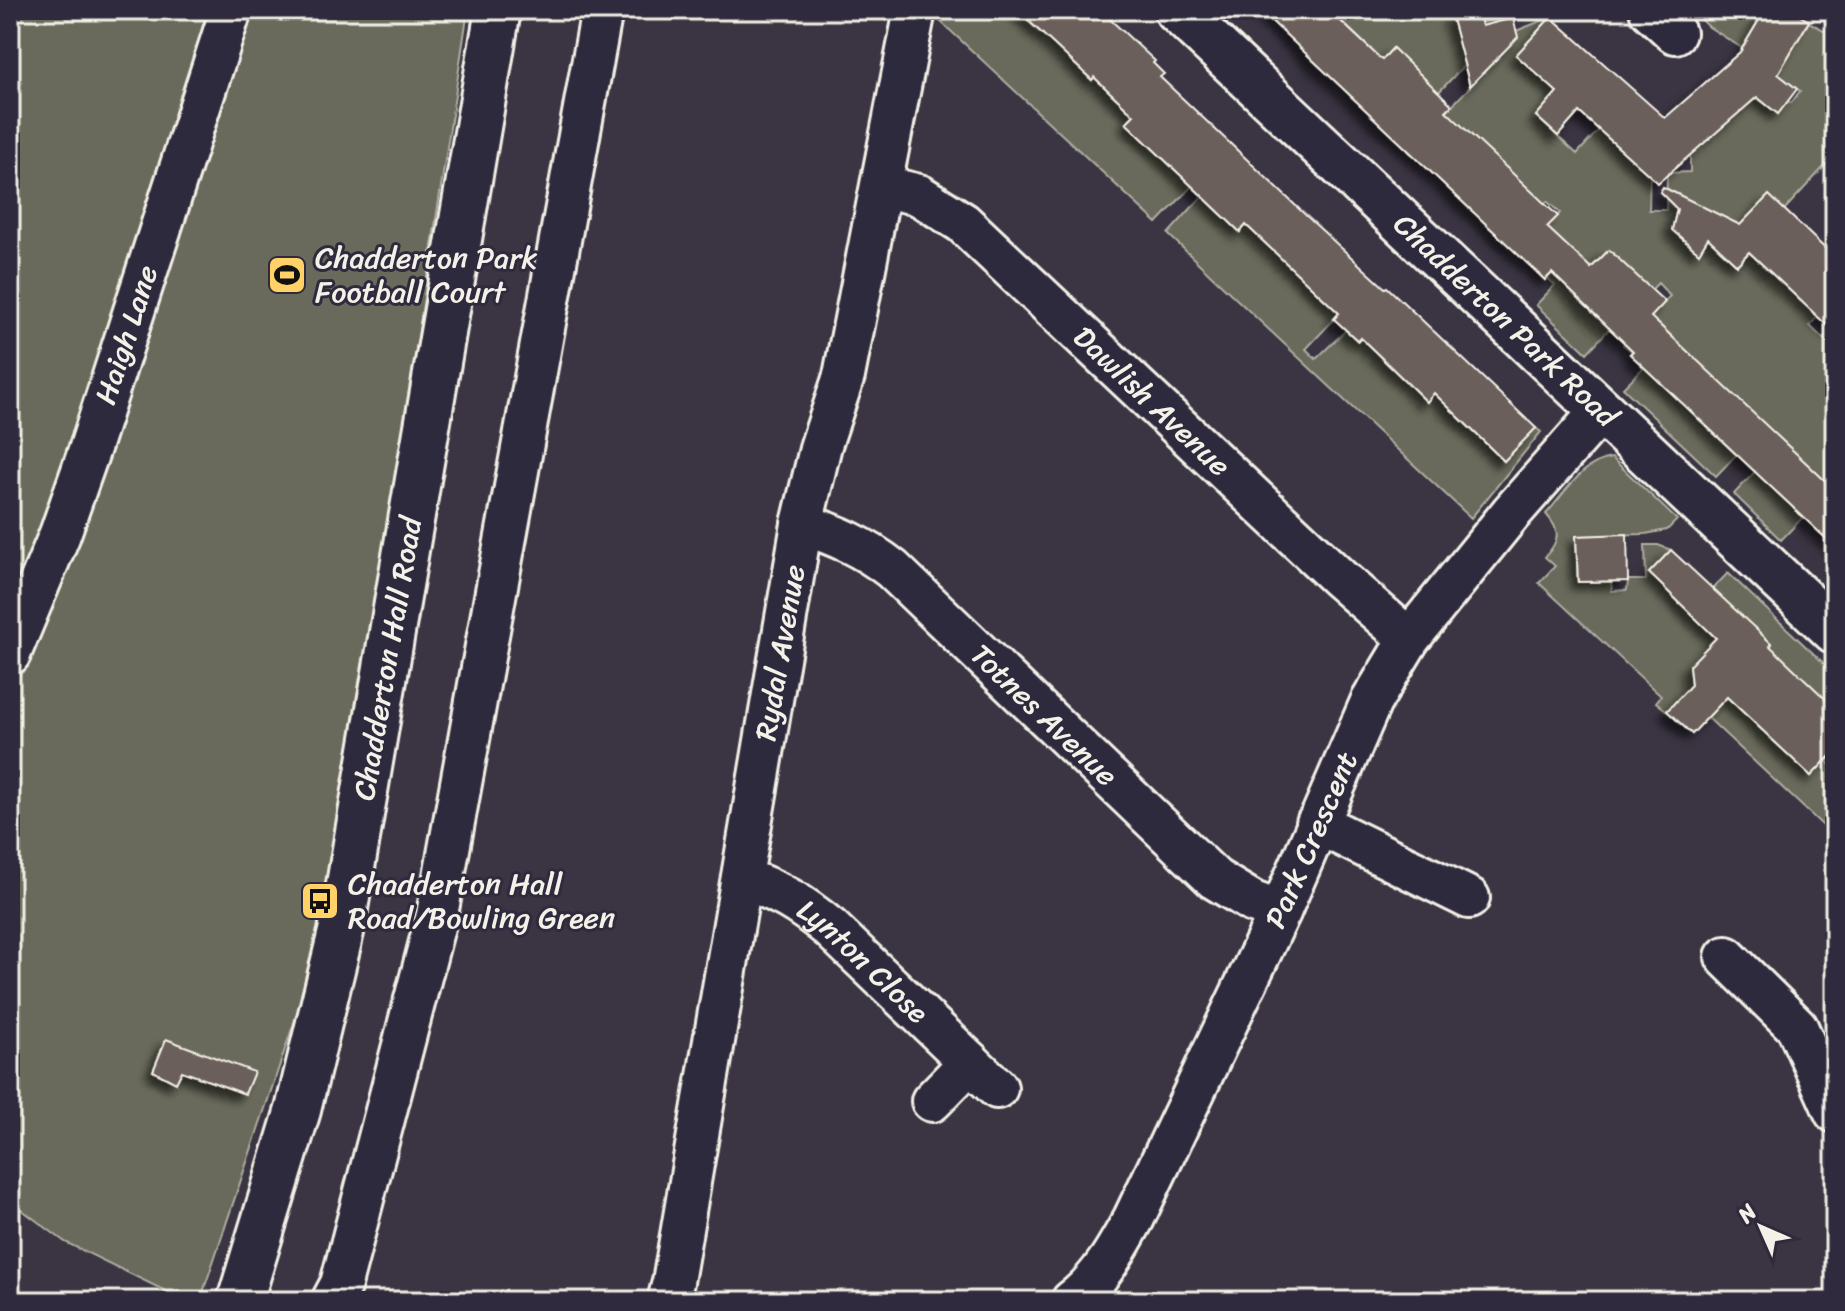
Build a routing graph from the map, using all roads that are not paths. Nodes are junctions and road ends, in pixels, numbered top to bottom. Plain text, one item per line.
1 (231, 10) edge
2 (498, 10) edge
3 (602, 10) edge
4 (915, 10) edge
5 (1177, 10) edge
6 (882, 186) junction
7 (1601, 411) junction
8 (802, 524) junction
9 (1835, 631) edge
10 (1409, 639) junction
11 (10, 654) edge
12 (1317, 823) junction
13 (742, 879) junction
14 (1469, 898) dead end
15 (1280, 912) junction
16 (1726, 957) dead end
17 (932, 1101) dead end
18 (1835, 1112) edge
19 (240, 1301) edge
20 (332, 1301) edge
21 (668, 1301) edge
22 (1072, 1301) edge

1 - 11 street, Haigh Lane
2 - 19 main road, Chadderton Hall Road
3 - 20 street
4 - 6 street, Rydal Avenue
5 - 7 main road, Chadderton Park Road
6 - 8 street, Rydal Avenue
6 - 10 street, Dawlish Avenue
7 - 9 main road, Chadderton Park Road
7 - 10 street, Park Crescent
8 - 13 street, Rydal Avenue
8 - 15 street, Totnes Avenue
10 - 12 street, Park Crescent
12 - 14 street
12 - 15 street, Park Crescent
13 - 17 street, Lynton Close
13 - 21 street, Rydal Avenue
15 - 22 street, Park Crescent
16 - 18 street

